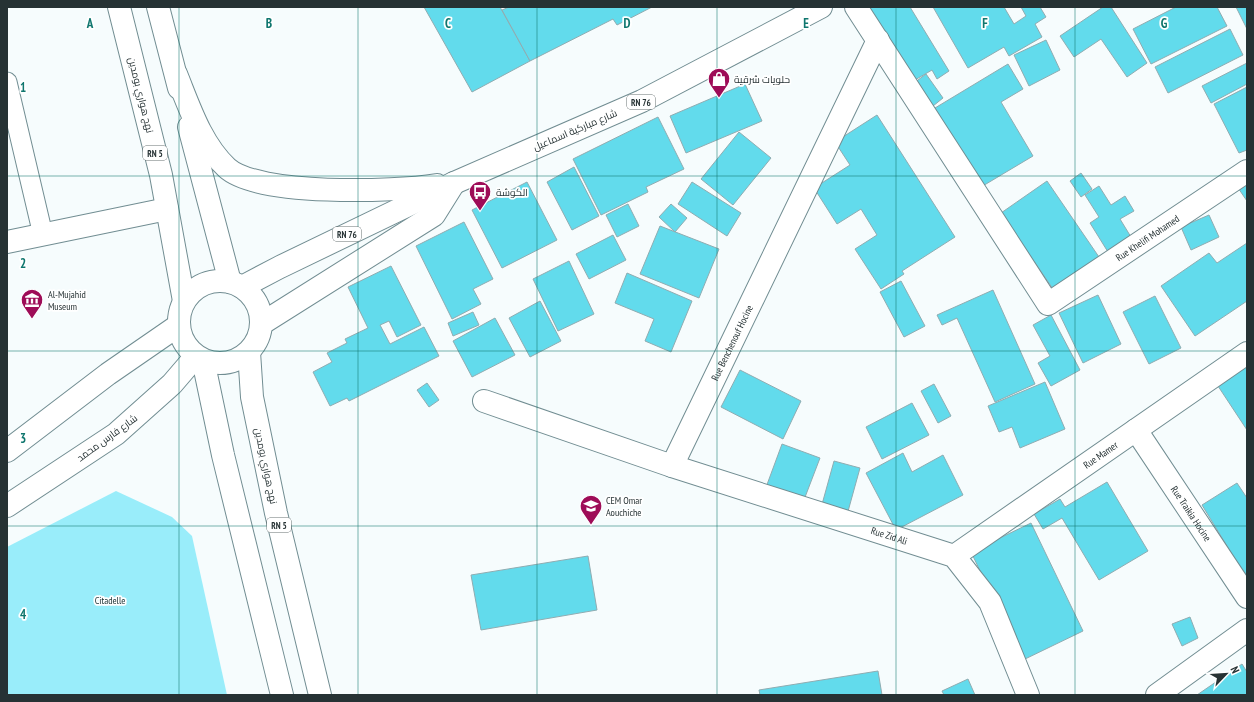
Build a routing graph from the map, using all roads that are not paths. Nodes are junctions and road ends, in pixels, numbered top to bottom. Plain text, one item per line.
1 (119, 7) edge
2 (158, 7) edge
3 (821, 7) edge
4 (856, 7) edge
5 (878, 40) junction
6 (176, 74) junction
7 (7, 82) edge
8 (1247, 171) edge
9 (454, 183) junction
10 (167, 209) junction
11 (43, 235) junction
12 (7, 242) edge
13 (236, 285) junction
14 (184, 301) junction
15 (261, 324) junction
16 (179, 325) junction
17 (249, 352) junction
18 (1247, 353) edge
19 (199, 358) junction
20 (484, 400) dead end
21 (1136, 430) junction
22 (7, 452) edge
23 (672, 466) junction
24 (7, 506) edge
25 (954, 556) junction
26 (1247, 597) edge
27 (1247, 630) edge
28 (282, 695) edge
29 (320, 695) edge
30 (1028, 695) edge
31 (1157, 695) edge

1 - 10 street, نهج هواري بومدين / RN 5
2 - 6 street
3 - 9 street, شارع مباركية اسماعيل / RN 76
4 - 5 street
5 - 8 street, Rue Khelifi Mohamed
5 - 23 street, Rue Benchenouf Hocine
6 - 9 street
6 - 13 street
7 - 11 lane
9 - 13 street, شارع مباركية اسماعيل / RN 76
9 - 15 street
10 - 11 street
10 - 14 street, نهج هواري بومدين / RN 5
11 - 12 street
13 - 14 street
13 - 15 street
14 - 16 street
15 - 17 street
16 - 19 street
16 - 22 street
17 - 19 street
17 - 29 street, نهج هواري بومدين / RN 5
18 - 21 street, Rue Mamer
19 - 24 street, شارع فارس محمد
19 - 28 street
20 - 23 street
21 - 25 street, Rue Mamer
21 - 26 street, Rue Traikia Hocine
23 - 25 street, Rue Zid Ali
25 - 30 street
27 - 31 street

